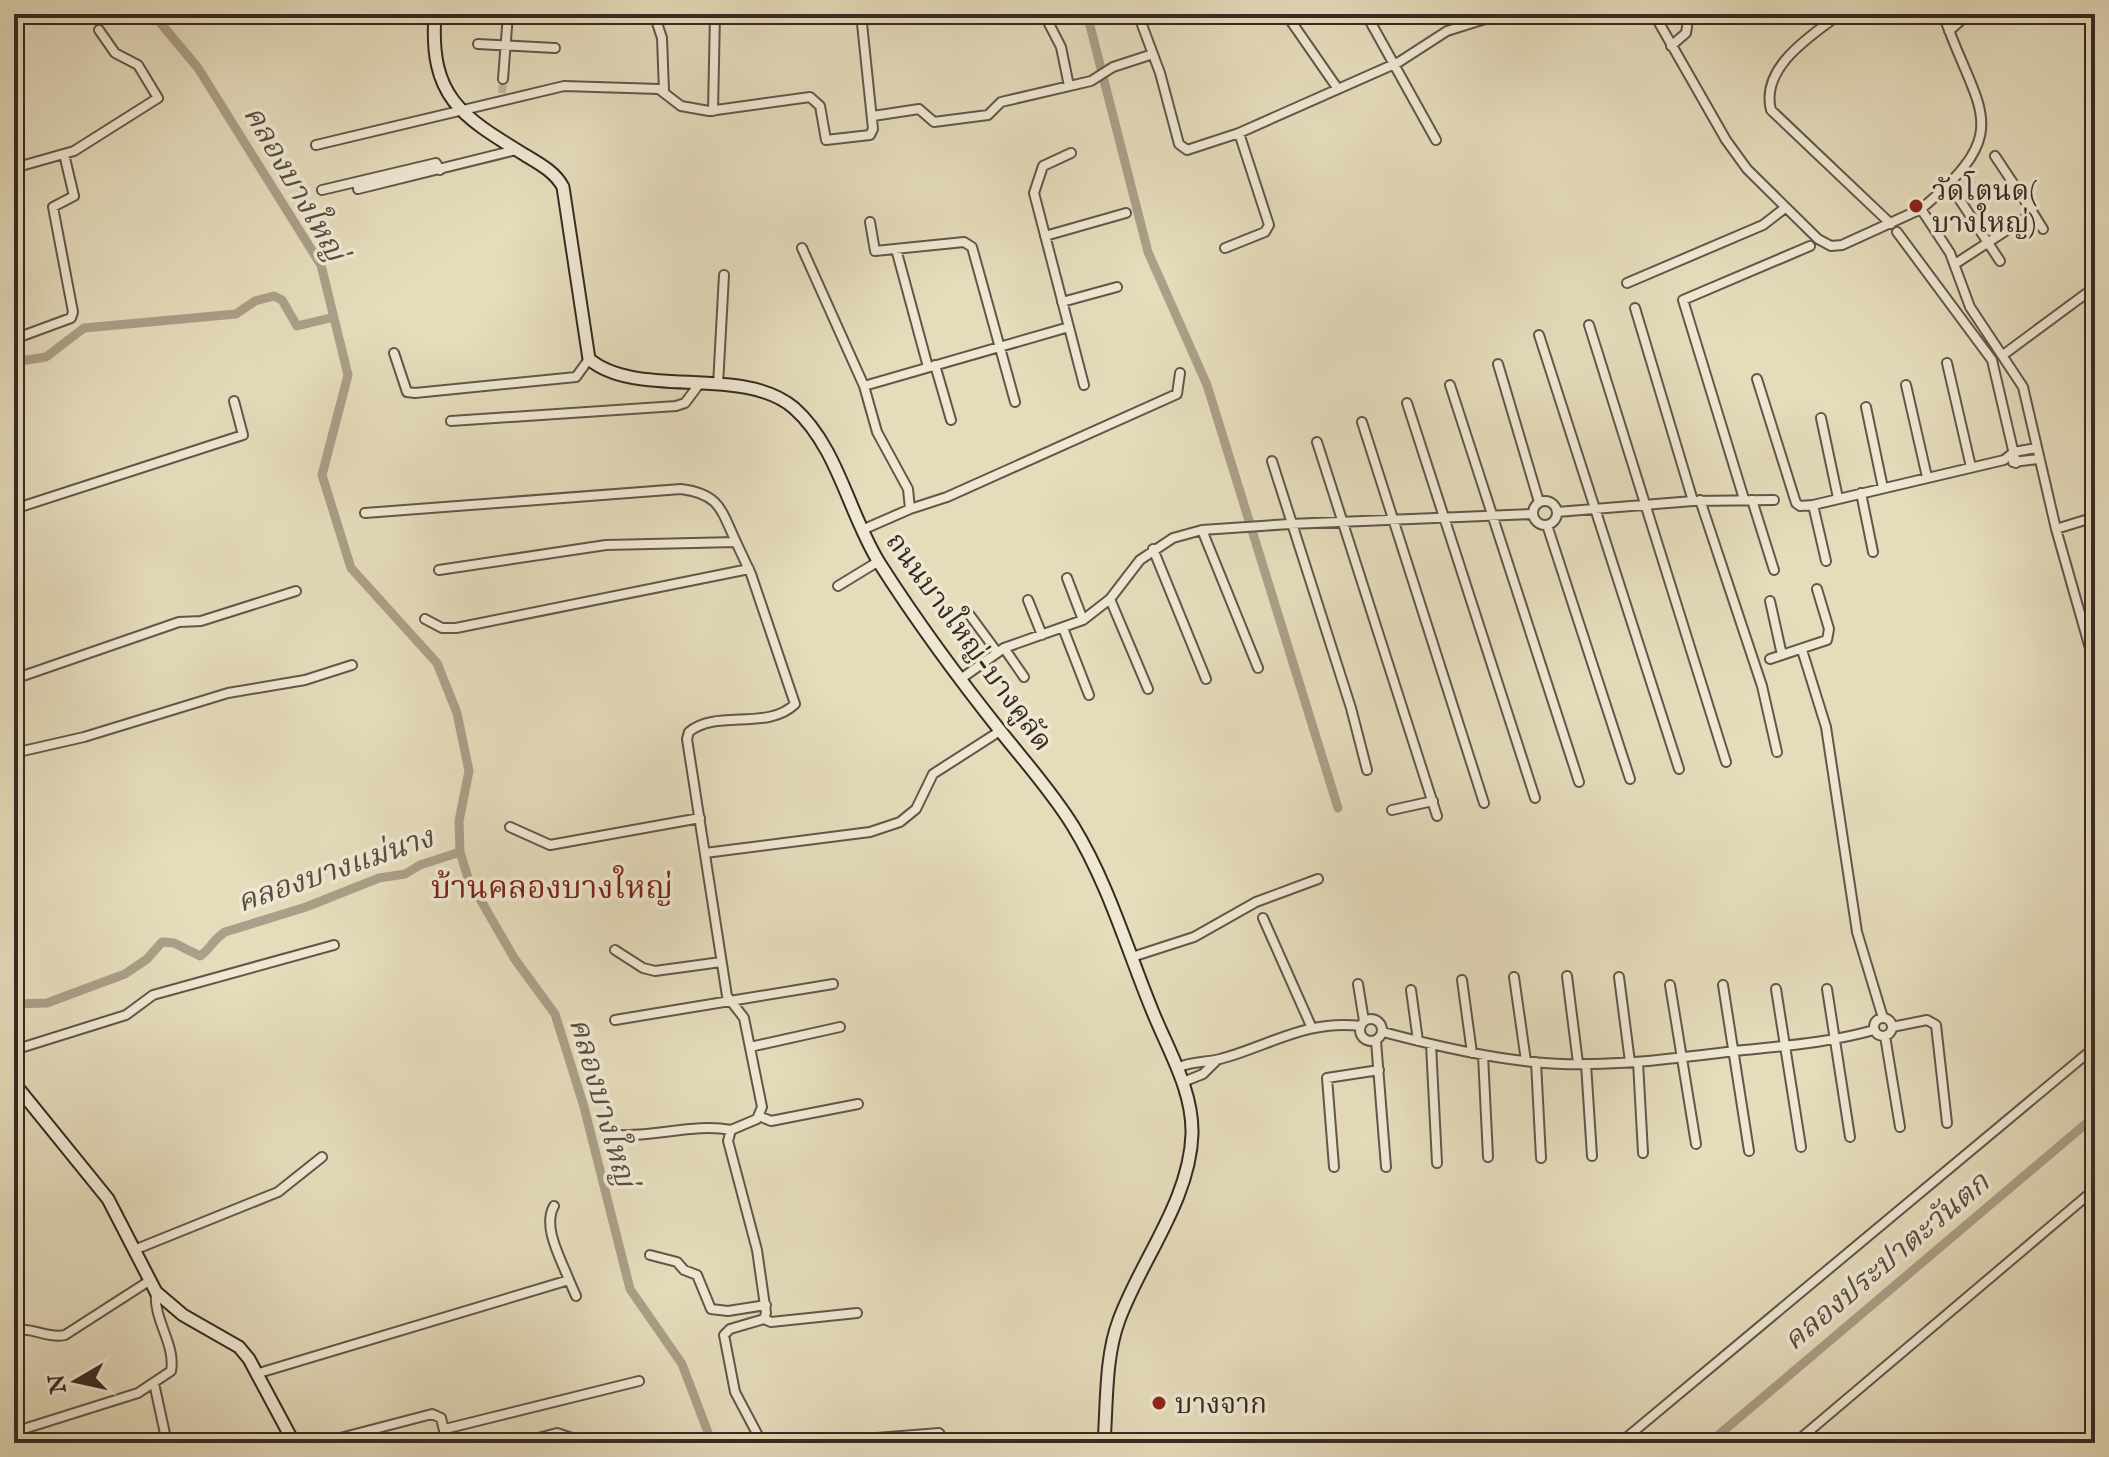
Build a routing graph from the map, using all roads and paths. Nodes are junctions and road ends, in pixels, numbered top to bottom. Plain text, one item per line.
1 (435, 14) edge
2 (508, 14) edge
3 (715, 14) edge
4 (861, 14) edge
5 (1044, 14) edge
6 (1138, 14) edge
7 (1286, 14) edge
8 (1366, 14) edge
9 (1501, 14) edge
10 (1654, 14) edge
11 (1689, 14) edge
12 (1840, 14) edge
13 (1943, 14) edge
14 (1968, 14) edge
15 (655, 17) dead end
16 (99, 30) dead end
17 (1949, 31) junction
18 (478, 44) dead end
19 (505, 45) junction
20 (1671, 46) junction
21 (555, 48) dead end
22 (1153, 54) junction
23 (1394, 63) junction
24 (503, 79) tunnel mouth
25 (1069, 86) junction
26 (1338, 89) junction
27 (664, 91) junction
28 (460, 111) junction
29 (713, 111) junction
30 (873, 116) junction
31 (1239, 133) junction
32 (1436, 140) dead end
33 (316, 145) dead end
34 (516, 150) junction
35 (1071, 153) dead end
36 (64, 154) junction
37 (1995, 156) dead end
38 (14, 168) edge
39 (440, 170) junction
40 (358, 189) dead end
41 (322, 190) dead end
42 (1954, 191) dead end
43 (1785, 208) junction
44 (1921, 209) junction
45 (1126, 213) dead end
46 (2033, 213) junction
47 (870, 222) dead end
48 (1891, 224) junction
49 (2043, 229) dead end
50 (1897, 232) dead end
51 (1045, 236) junction
52 (1989, 243) junction
53 (1810, 246) dead end
54 (802, 248) dead end
55 (1225, 248) dead end
56 (896, 249) junction
57 (2000, 261) dead end
58 (1955, 264) junction
59 (724, 275) dead end
60 (1627, 283) dead end
61 (1117, 287) dead end
62 (2095, 287) edge
63 (1062, 302) junction
64 (1635, 308) dead end
65 (1589, 325) dead end
66 (1069, 327) junction
67 (1539, 335) dead end
68 (14, 339) edge
69 (1001, 347) junction
70 (394, 353) dead end
71 (2003, 355) junction
72 (589, 359) junction
73 (1947, 363) dead end
74 (1498, 364) dead end
75 (931, 366) junction
76 (1180, 373) dead end
77 (1757, 379) dead end
78 (700, 383) junction
79 (718, 385) junction
80 (1084, 385) dead end
81 (1450, 385) dead end
82 (1906, 385) dead end
83 (864, 386) junction
84 (234, 401) dead end
85 (1015, 402) dead end
86 (1407, 403) dead end
87 (1866, 407) dead end
88 (1821, 418) dead end
89 (951, 420) dead end
90 (451, 421) dead end
91 (1362, 422) dead end
92 (1317, 442) dead end
93 (2036, 448) junction
94 (2014, 452) junction
95 (2038, 459) junction
96 (2004, 460) junction
97 (1272, 461) dead end
98 (2016, 463) junction
99 (1971, 467) junction
100 (1927, 477) junction
101 (1883, 488) junction
102 (1861, 493) junction
103 (1838, 498) junction
104 (1748, 499) junction
105 (1697, 500) junction
106 (1774, 500) dead end
107 (1539, 502) junction
108 (1643, 504) junction
109 (1813, 505) junction
110 (1595, 508) junction
111 (14, 509) edge
112 (910, 509) junction
113 (1557, 512) junction
114 (365, 513) dead end
115 (1533, 514) junction
116 (1493, 516) junction
117 (2095, 517) edge
118 (1443, 519) junction
119 (1393, 522) junction
120 (1341, 523) junction
121 (1290, 524) junction
122 (1547, 525) junction
123 (2056, 529) junction
124 (862, 530) junction
125 (1202, 530) junction
126 (736, 542) junction
127 (1153, 549) junction
128 (1873, 552) dead end
129 (879, 561) junction
130 (1826, 561) dead end
131 (749, 569) junction
132 (439, 570) dead end
133 (1774, 570) dead end
134 (1067, 578) dead end
135 (838, 586) dead end
136 (1817, 589) dead end
137 (296, 591) dead end
138 (1110, 599) junction
139 (1028, 600) dead end
140 (1770, 601) dead end
141 (969, 614) dead end
142 (425, 619) dead end
143 (1083, 620) junction
144 (1063, 628) junction
145 (1042, 635) junction
146 (1001, 650) junction
147 (1802, 650) junction
148 (1782, 655) junction
149 (1770, 659) dead end
150 (352, 665) dead end
151 (2095, 666) edge
152 (1258, 668) dead end
153 (1024, 677) dead end
154 (962, 678) junction
155 (14, 679) edge
156 (1206, 679) dead end
157 (1148, 689) dead end
158 (1089, 695) dead end
159 (1000, 731) junction
160 (1777, 752) dead end
161 (14, 753) edge
162 (1726, 762) dead end
163 (1679, 769) dead end
164 (1367, 770) dead end
165 (1630, 779) dead end
166 (1579, 782) dead end
167 (1535, 798) dead end
168 (1433, 801) junction
169 (1484, 803) dead end
170 (1392, 810) dead end
171 (1437, 816) dead end
172 (700, 818) junction
173 (510, 827) dead end
174 (705, 853) junction
175 (1318, 879) dead end
176 (1263, 918) dead end
177 (334, 945) dead end
178 (615, 950) dead end
179 (1132, 957) junction
180 (721, 962) junction
181 (1567, 976) dead end
182 (1514, 977) dead end
183 (1619, 977) dead end
184 (1462, 980) dead end
185 (833, 984) dead end
186 (1358, 984) dead end
187 (1670, 985) dead end
188 (1723, 985) dead end
189 (1776, 989) dead end
190 (1827, 989) dead end
191 (1411, 990) dead end
192 (730, 1001) junction
193 (1883, 1018) junction
194 (615, 1020) dead end
195 (1362, 1024) junction
196 (1311, 1026) junction
197 (840, 1027) dead end
198 (1892, 1027) junction
199 (1874, 1030) junction
200 (1383, 1032) junction
201 (1885, 1036) junction
202 (1835, 1039) junction
203 (1376, 1041) junction
204 (1418, 1041) junction
205 (1431, 1044) junction
206 (1785, 1046) junction
207 (750, 1047) junction
208 (2095, 1047) edge
209 (14, 1050) edge
210 (1734, 1051) junction
211 (1472, 1053) junction
212 (1483, 1055) junction
213 (1683, 1058) junction
214 (1217, 1060) junction
215 (1531, 1062) junction
216 (1634, 1062) junction
217 (1582, 1064) junction
218 (1177, 1068) junction
219 (1379, 1070) junction
220 (1183, 1082) junction
221 (14, 1083) edge
222 (858, 1104) dead end
223 (759, 1116) junction
224 (1947, 1123) dead end
225 (1900, 1127) dead end
226 (731, 1130) junction
227 (619, 1135) dead end
228 (1850, 1137) dead end
229 (1696, 1144) dead end
230 (1801, 1147) dead end
231 (1749, 1151) dead end
232 (1643, 1153) dead end
233 (1592, 1156) dead end
234 (322, 1157) dead end
235 (1488, 1157) dead end
236 (1541, 1158) dead end
237 (1437, 1163) dead end
238 (1334, 1167) dead end
239 (1386, 1167) dead end
240 (2095, 1189) edge
241 (554, 1206) dead end
242 (134, 1250) junction
243 (650, 1255) dead end
244 (569, 1280) junction
245 (149, 1281) junction
246 (156, 1292) junction
247 (576, 1296) dead end
248 (766, 1305) junction
249 (857, 1313) dead end
250 (764, 1319) junction
251 (14, 1331) edge
252 (259, 1373) junction
253 (639, 1381) dead end
254 (154, 1383) junction
255 (445, 1429) junction
256 (14, 1432) edge
257 (572, 1438) dead end
258 (167, 1443) edge
259 (294, 1443) edge
260 (321, 1443) edge
261 (447, 1443) edge
262 (519, 1443) edge
263 (762, 1443) edge
264 (814, 1443) edge
265 (946, 1443) edge
266 (1104, 1443) edge
267 (1620, 1443) edge
268 (1795, 1443) edge

1 - 28 street
2 - 19 street
3 - 29 street
4 - 30 street
5 - 25 street
6 - 22 street
7 - 26 street
8 - 23 street
9 - 23 street
10 - 20 street
11 - 20 street
12 - 48 street
13 - 17 street
14 - 17 street
15 - 27 street
16 - 36 street
17 - 44 street
18 - 19 street
19 - 21 street
19 - 24 street
20 - 43 street
22 - 25 street
22 - 31 street
23 - 26 street
23 - 32 street
25 - 30 street
26 - 31 street
27 - 28 street
27 - 29 street
28 - 33 street
28 - 34 street
29 - 30 street
31 - 55 street
34 - 39 street
34 - 72 street
35 - 51 street
36 - 38 street
36 - 68 street
37 - 46 street
39 - 40 street
39 - 41 street
42 - 52 street
43 - 48 street
43 - 60 street
44 - 48 street
44 - 58 street
45 - 51 street
46 - 49 street
46 - 52 street
47 - 56 street
50 - 94 street
51 - 63 street
52 - 57 street
52 - 58 street
53 - 104 street
54 - 83 street
56 - 69 street
56 - 75 street
58 - 71 street
59 - 79 street
61 - 63 street
62 - 71 street
63 - 66 street
64 - 105 street
65 - 108 street
66 - 69 street
66 - 80 street
67 - 110 street
69 - 75 street
69 - 85 street
70 - 72 street
71 - 93 street
72 - 78 street, ถนนบางใหญ่-บางคูลัด
73 - 99 street
74 - 107 street
75 - 83 street
75 - 89 street
76 - 112 street
77 - 109 street
78 - 79 street, ถนนบางใหญ่-บางคูลัด
78 - 90 street
79 - 124 street, ถนนบางใหญ่-บางคูลัด
81 - 116 street
82 - 100 street
83 - 112 street
84 - 111 street
86 - 118 street
87 - 101 street
88 - 103 street
91 - 119 street
92 - 120 street
93 - 94 street
93 - 95 street
94 - 96 street
94 - 98 street
95 - 98 street
95 - 123 street
96 - 98 street
96 - 99 street
97 - 121 street
99 - 100 street
100 - 101 street
101 - 102 street
102 - 103 street
102 - 128 street
103 - 109 street
104 - 105 street
104 - 106 street
104 - 133 street
105 - 108 street
105 - 160 street
107 - 113 street
107 - 115 street
108 - 110 street
108 - 162 street
109 - 130 street
110 - 113 street
110 - 163 street
112 - 124 street
113 - 122 street
114 - 126 street
115 - 116 street
115 - 122 street
116 - 118 street
116 - 166 street
117 - 123 street
118 - 119 street
118 - 167 street
119 - 120 street
119 - 169 street
120 - 121 street
120 - 168 street
121 - 125 street
121 - 164 street
122 - 165 street
123 - 151 street
124 - 129 street, ถนนบางใหญ่-บางคูลัด
125 - 127 street
125 - 152 street
126 - 131 street
126 - 132 street
127 - 138 street
127 - 156 street
129 - 135 street
129 - 154 street, ถนนบางใหญ่-บางคูลัด
131 - 142 street
131 - 172 street
134 - 143 street
136 - 147 street
137 - 155 street
138 - 143 street
138 - 157 street
139 - 145 street
140 - 148 street
141 - 146 street
143 - 144 street
144 - 145 street
144 - 158 street
145 - 146 street
146 - 153 street
146 - 154 street
147 - 148 street
147 - 193 street
148 - 149 street
150 - 161 street
154 - 159 street, ถนนบางใหญ่-บางคูลัด
159 - 174 street
159 - 179 street, ถนนบางใหญ่-บางคูลัด
168 - 170 street
168 - 171 street
172 - 173 street
172 - 174 street
174 - 180 street
175 - 179 street
176 - 196 street
177 - 209 street
178 - 180 street
179 - 218 street, ถนนบางใหญ่-บางคูลัด
180 - 192 street
181 - 217 street
182 - 215 street
183 - 216 street
184 - 211 street
185 - 192 street
186 - 195 street
187 - 213 street
188 - 210 street
189 - 206 street
190 - 202 street
191 - 204 street
192 - 194 street
192 - 207 street
193 - 198 street
193 - 199 street
195 - 196 street
195 - 200 street
195 - 203 street
196 - 214 street
197 - 207 street
198 - 201 street
198 - 224 street
199 - 201 street
199 - 202 street
200 - 203 street
200 - 204 street
201 - 225 street
202 - 206 street
202 - 228 street
203 - 219 street
204 - 205 street
205 - 211 street
205 - 237 street
206 - 210 street
206 - 230 street
207 - 223 street
208 - 267 street
210 - 213 street
210 - 231 street
211 - 212 street
212 - 215 street
212 - 235 street
213 - 216 street
213 - 229 street
214 - 218 street
214 - 220 street
215 - 217 street
215 - 236 street
216 - 217 street
216 - 232 street
217 - 233 street
218 - 220 street, ถนนบางใหญ่-บางคูลัด
219 - 238 street
219 - 239 street
220 - 266 street, ถนนบางใหญ่-บางคูลัด
221 - 242 street
222 - 223 street
223 - 226 street
226 - 227 street
226 - 248 street
234 - 242 street
240 - 268 street
241 - 244 street
242 - 245 street
243 - 248 street
244 - 247 street
244 - 252 street
245 - 246 street
245 - 251 street
246 - 252 street
246 - 254 street
248 - 250 street
249 - 250 street
250 - 263 street
252 - 259 street
253 - 255 street
254 - 256 street
254 - 258 street
255 - 260 street
255 - 261 street
257 - 262 street
264 - 265 street

